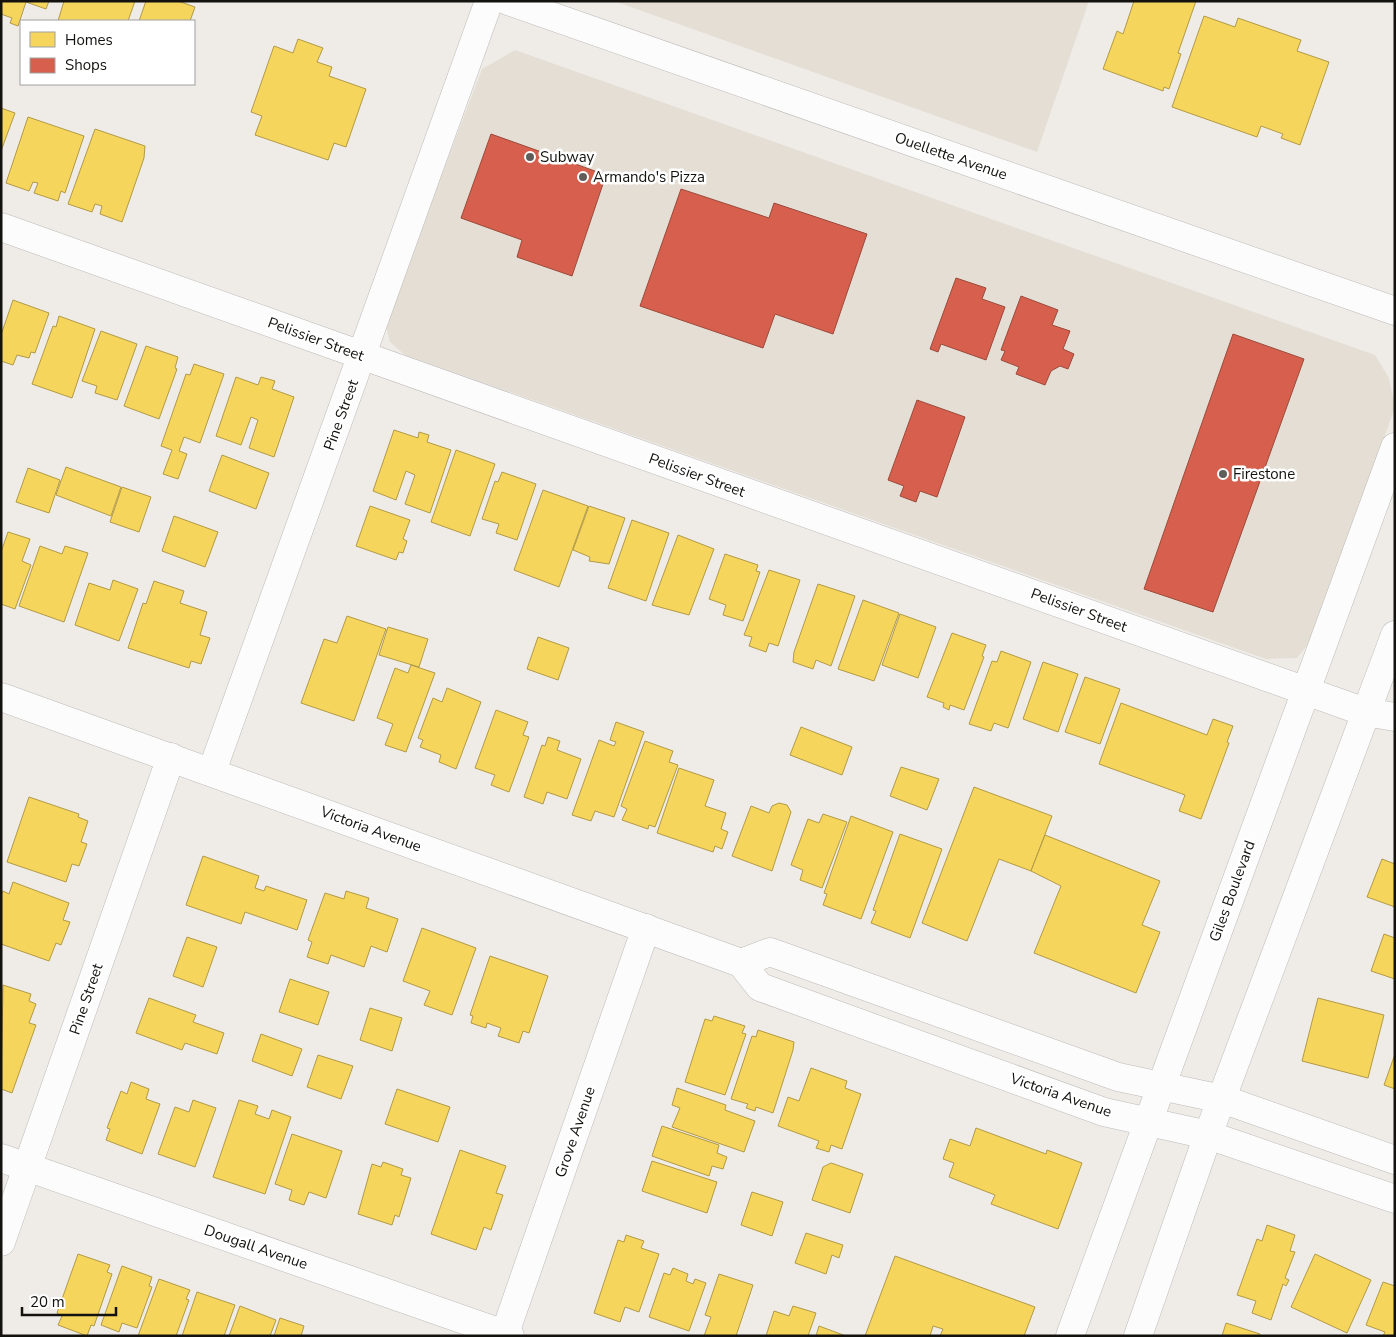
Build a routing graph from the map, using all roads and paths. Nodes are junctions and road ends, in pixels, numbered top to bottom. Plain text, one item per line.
1 (489, 1) edge
2 (508, 1) edge
3 (1, 227) edge
4 (1395, 311) edge
5 (362, 356) junction
6 (1395, 447) edge
7 (1395, 635) edge
8 (1306, 691) junction
9 (1, 697) edge
10 (1365, 712) junction
11 (1395, 717) edge
12 (172, 757) junction
13 (212, 771) junction
14 (646, 928) junction
15 (741, 963) junction
16 (1161, 1087) junction
17 (1222, 1100) junction
18 (1149, 1122) junction
19 (1208, 1135) junction
20 (1, 1158) edge
21 (1395, 1160) edge
22 (27, 1167) junction
23 (1395, 1199) edge
24 (1, 1242) edge
25 (506, 1335) edge
26 (1070, 1336) edge
27 (1138, 1336) edge

1 - 5 street, Pine Street
2 - 4 street, Ouellette Avenue
3 - 5 street, Pelissier Street
5 - 8 street, Pelissier Street
5 - 13 street, Pine Street
6 - 8 street, Giles Boulevard
7 - 10 street
8 - 10 street, Pelissier Street
8 - 16 street, Giles Boulevard
9 - 12 street, Victoria Avenue
10 - 11 street, Pelissier Street
10 - 17 street
12 - 13 street, Victoria Avenue
12 - 22 street, Pine Street
13 - 14 street, Victoria Avenue
14 - 15 street, Victoria Avenue
14 - 25 street, Grove Avenue
15 - 16 street
15 - 18 street, Victoria Avenue
16 - 17 street
16 - 18 street, Giles Boulevard
17 - 19 street
17 - 21 street
18 - 19 street, Victoria Avenue
18 - 26 street, Giles Boulevard
19 - 23 street, Victoria Avenue
19 - 27 street
20 - 22 street, Dougall Avenue
22 - 24 street, Pine Street
22 - 25 street, Dougall Avenue

